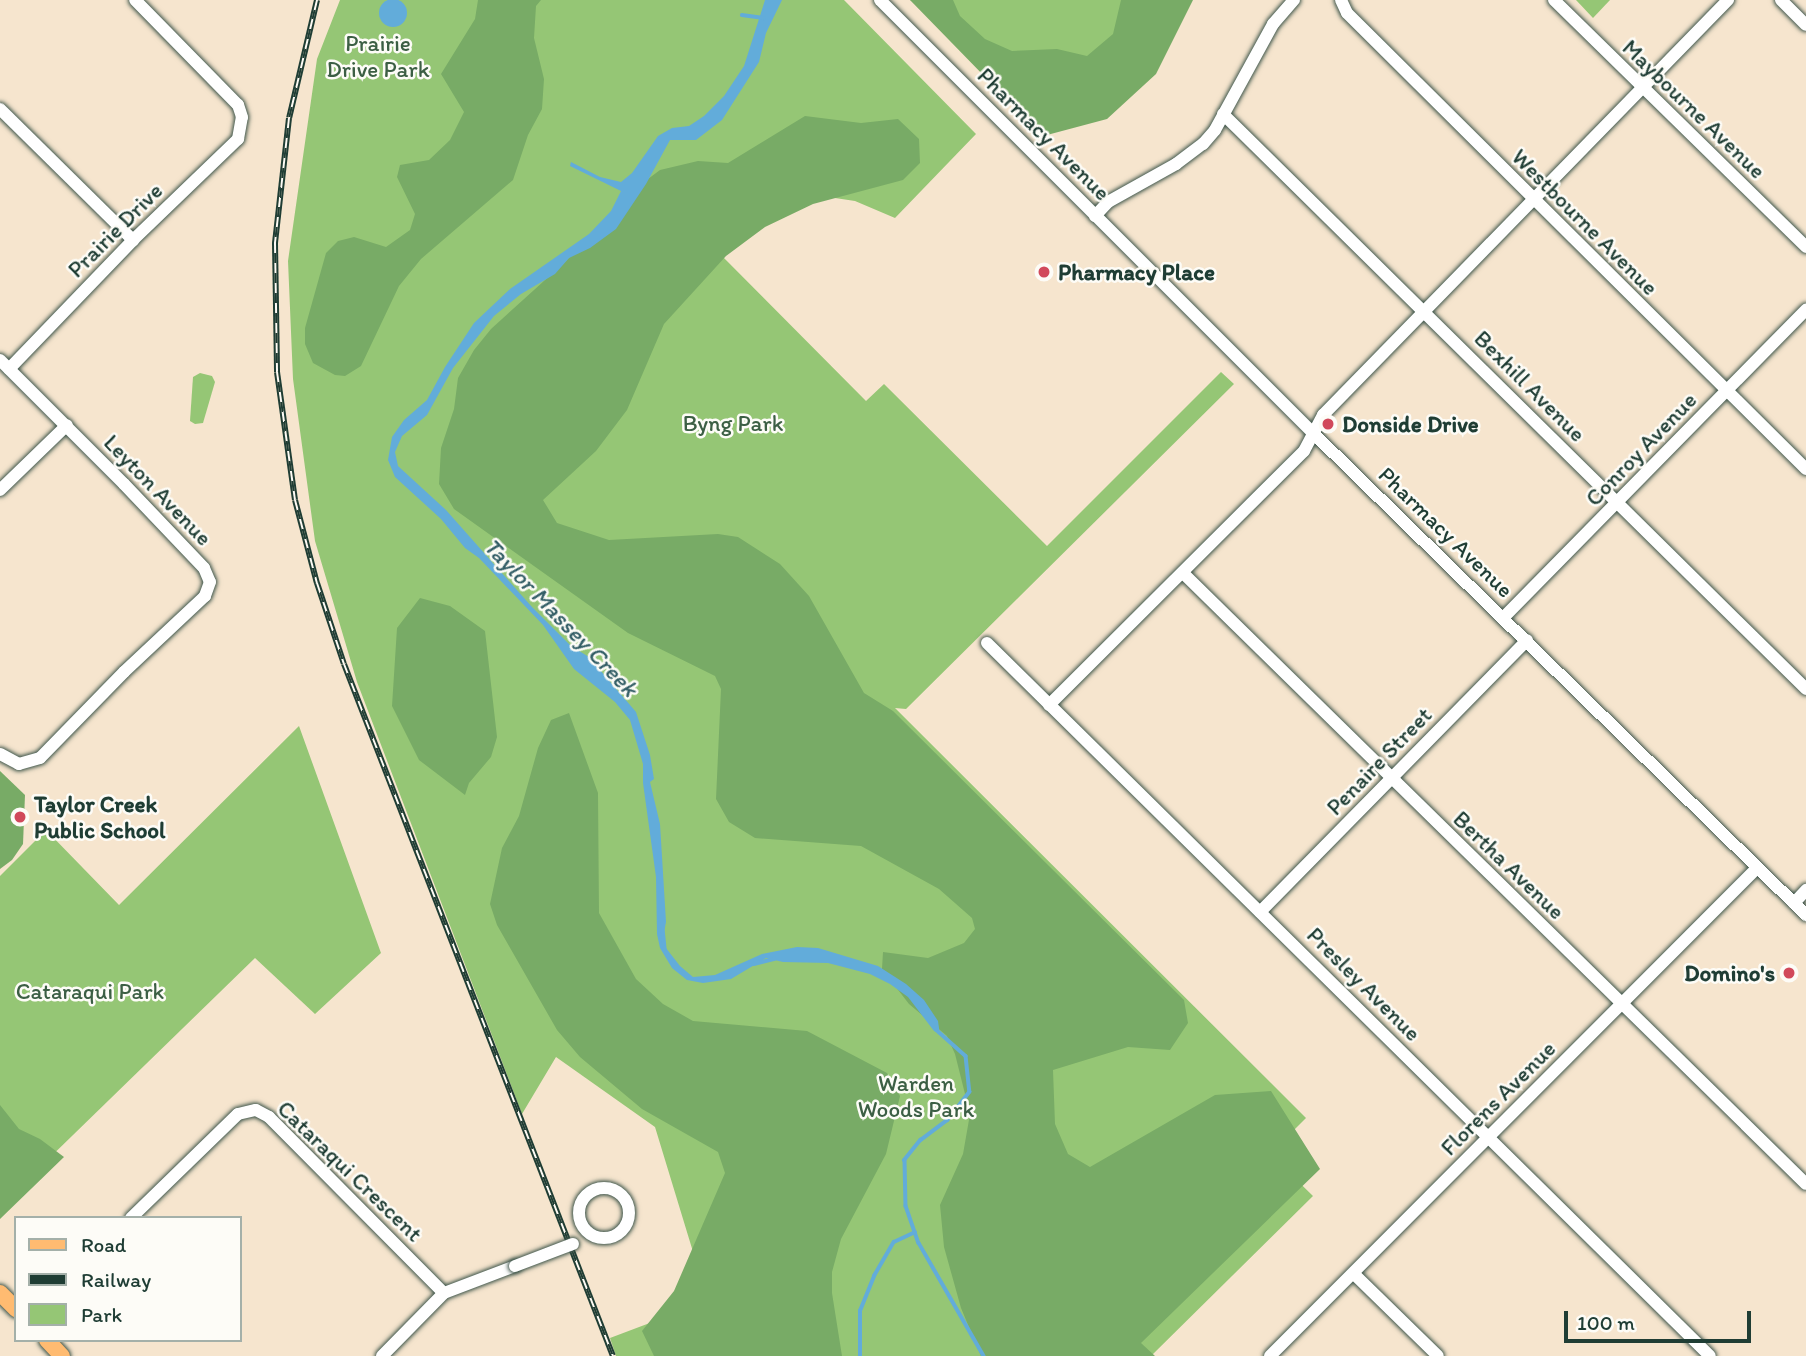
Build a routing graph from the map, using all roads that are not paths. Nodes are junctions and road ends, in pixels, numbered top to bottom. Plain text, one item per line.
1 (135, 0) edge
2 (880, 0) edge
3 (1294, 0) edge
4 (1341, 0) edge
5 (1554, 0) edge
6 (1728, 0) edge
7 (1781, 0) edge
8 (1806, 25) edge
9 (1643, 88) junction
10 (0, 109) edge
11 (1223, 114) junction
12 (1533, 199) junction
13 (1095, 216) junction
14 (133, 240) junction
15 (1806, 247) edge
16 (1806, 310) edge
17 (1424, 312) junction
18 (5, 364) edge
19 (1727, 391) junction
20 (67, 425) junction
21 (1312, 432) junction
22 (1806, 469) edge
23 (0, 490) edge
24 (1618, 503) junction
25 (1184, 574) junction
26 (1504, 617) junction
27 (1527, 640) junction
28 (987, 643) dead end
29 (1806, 689) edge
30 (1049, 705) junction
31 (0, 754) edge
32 (1391, 779) junction
33 (1756, 869) junction
34 (1806, 890) edge
35 (1794, 903) junction
36 (1260, 912) junction
37 (1806, 915) edge
38 (1621, 1002) junction
39 (1488, 1138) junction
40 (1806, 1184) edge
41 (133, 1216) edge
42 (594, 1236) junction
43 (1354, 1274) junction
44 (0, 1293) edge
45 (443, 1293) junction
46 (14, 1307) edge
47 (49, 1342) edge
48 (62, 1356) edge
49 (382, 1356) edge
50 (1270, 1356) edge
51 (1438, 1356) edge
52 (1710, 1356) edge

1 - 14 street, Prairie Drive
2 - 13 street, Pharmacy Avenue
3 - 11 street
4 - 12 street, Westbourne Avenue
5 - 9 street, Maybourne Avenue
6 - 9 street
7 - 8 street
9 - 12 street
9 - 15 street, Maybourne Avenue
10 - 14 street
11 - 13 street
11 - 17 street, Bexhill Avenue
12 - 17 street
12 - 19 street, Westbourne Avenue
13 - 21 street, Pharmacy Avenue
14 - 18 street, Prairie Drive
16 - 19 street, Conroy Avenue
17 - 21 street
17 - 24 street, Bexhill Avenue
18 - 20 street, Leyton Avenue
19 - 22 street, Westbourne Avenue
19 - 24 street, Conroy Avenue
20 - 23 street
20 - 31 street, Leyton Avenue
21 - 25 street
21 - 26 street, Pharmacy Avenue
24 - 26 street, Conroy Avenue
24 - 29 street, Bexhill Avenue
25 - 30 street
25 - 32 street, Bertha Avenue
26 - 27 street, Pharmacy Avenue
27 - 32 street, Penaire Street
27 - 33 street, Pharmacy Avenue
28 - 30 street, Presley Avenue
30 - 36 street, Presley Avenue
32 - 36 street, Penaire Street
32 - 38 street, Bertha Avenue
33 - 35 street, Pharmacy Avenue
33 - 38 street, Florens Avenue
34 - 35 street
35 - 37 street, Pharmacy Avenue
36 - 39 street, Presley Avenue
38 - 39 street, Florens Avenue
38 - 40 street, Bertha Avenue
39 - 43 street, Florens Avenue
39 - 52 street, Presley Avenue
41 - 45 street, Cataraqui Crescent
42 - 42 street
42 - 45 street, bridge
43 - 50 street, Florens Avenue
43 - 51 street
44 - 46 main road
45 - 49 street
47 - 48 main road

